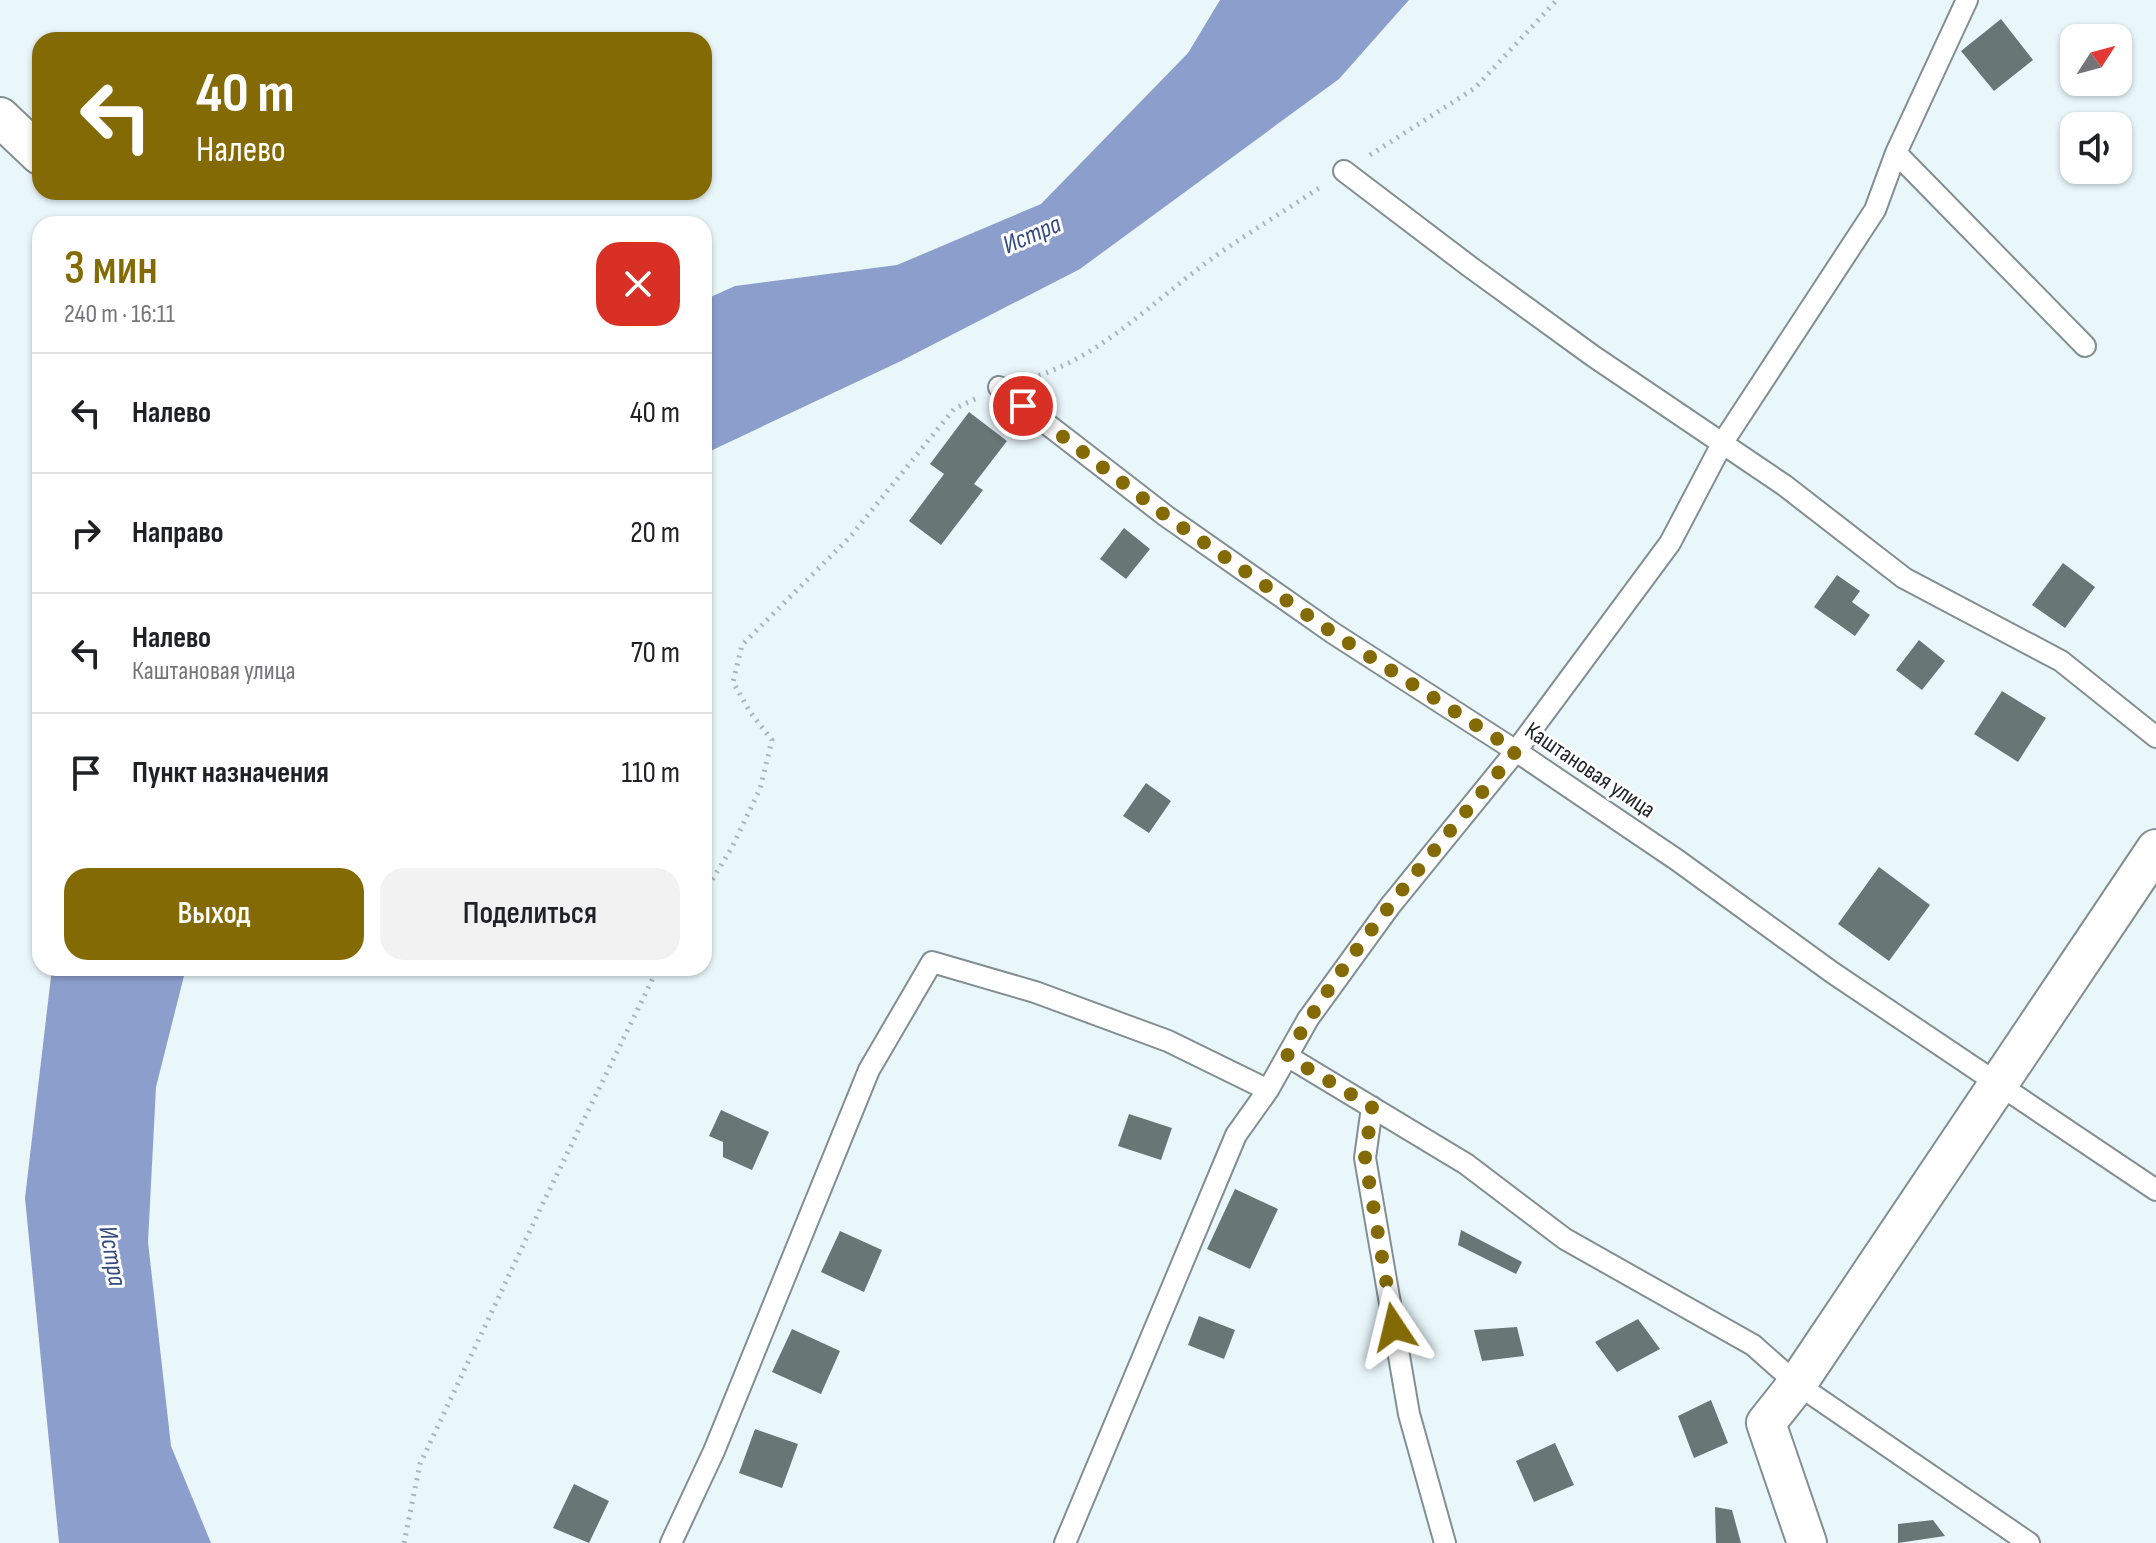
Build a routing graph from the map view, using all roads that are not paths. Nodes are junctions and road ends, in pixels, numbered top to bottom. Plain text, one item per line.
1 (1967, 0) edge
2 (0, 117) edge
3 (32, 147) edge
4 (1896, 153) junction
5 (1344, 171) dead end
6 (2085, 346) dead end
7 (999, 387) dead end
8 (1723, 442) junction
9 (2156, 737) edge
10 (1516, 751) junction
11 (2156, 849) edge
12 (1287, 1056) junction
13 (1996, 1084) junction
14 (1268, 1090) junction
15 (1372, 1107) junction
16 (2156, 1190) edge
17 (1797, 1384) junction
18 (671, 1543) edge
19 (1065, 1543) edge
20 (1445, 1543) edge
21 (1807, 1543) edge
22 (2029, 1543) edge

1 - 4 lane
2 - 3 street
4 - 6 lane
4 - 8 lane
5 - 8 lane
7 - 10 lane, Каштановая улица
8 - 9 lane
8 - 10 lane
10 - 12 lane
10 - 13 lane, Каштановая улица
11 - 13 street
12 - 14 lane
12 - 15 lane
13 - 16 lane, Каштановая улица
13 - 17 street
14 - 18 lane
14 - 19 lane
15 - 17 lane
15 - 20 lane
17 - 21 street
17 - 22 lane

